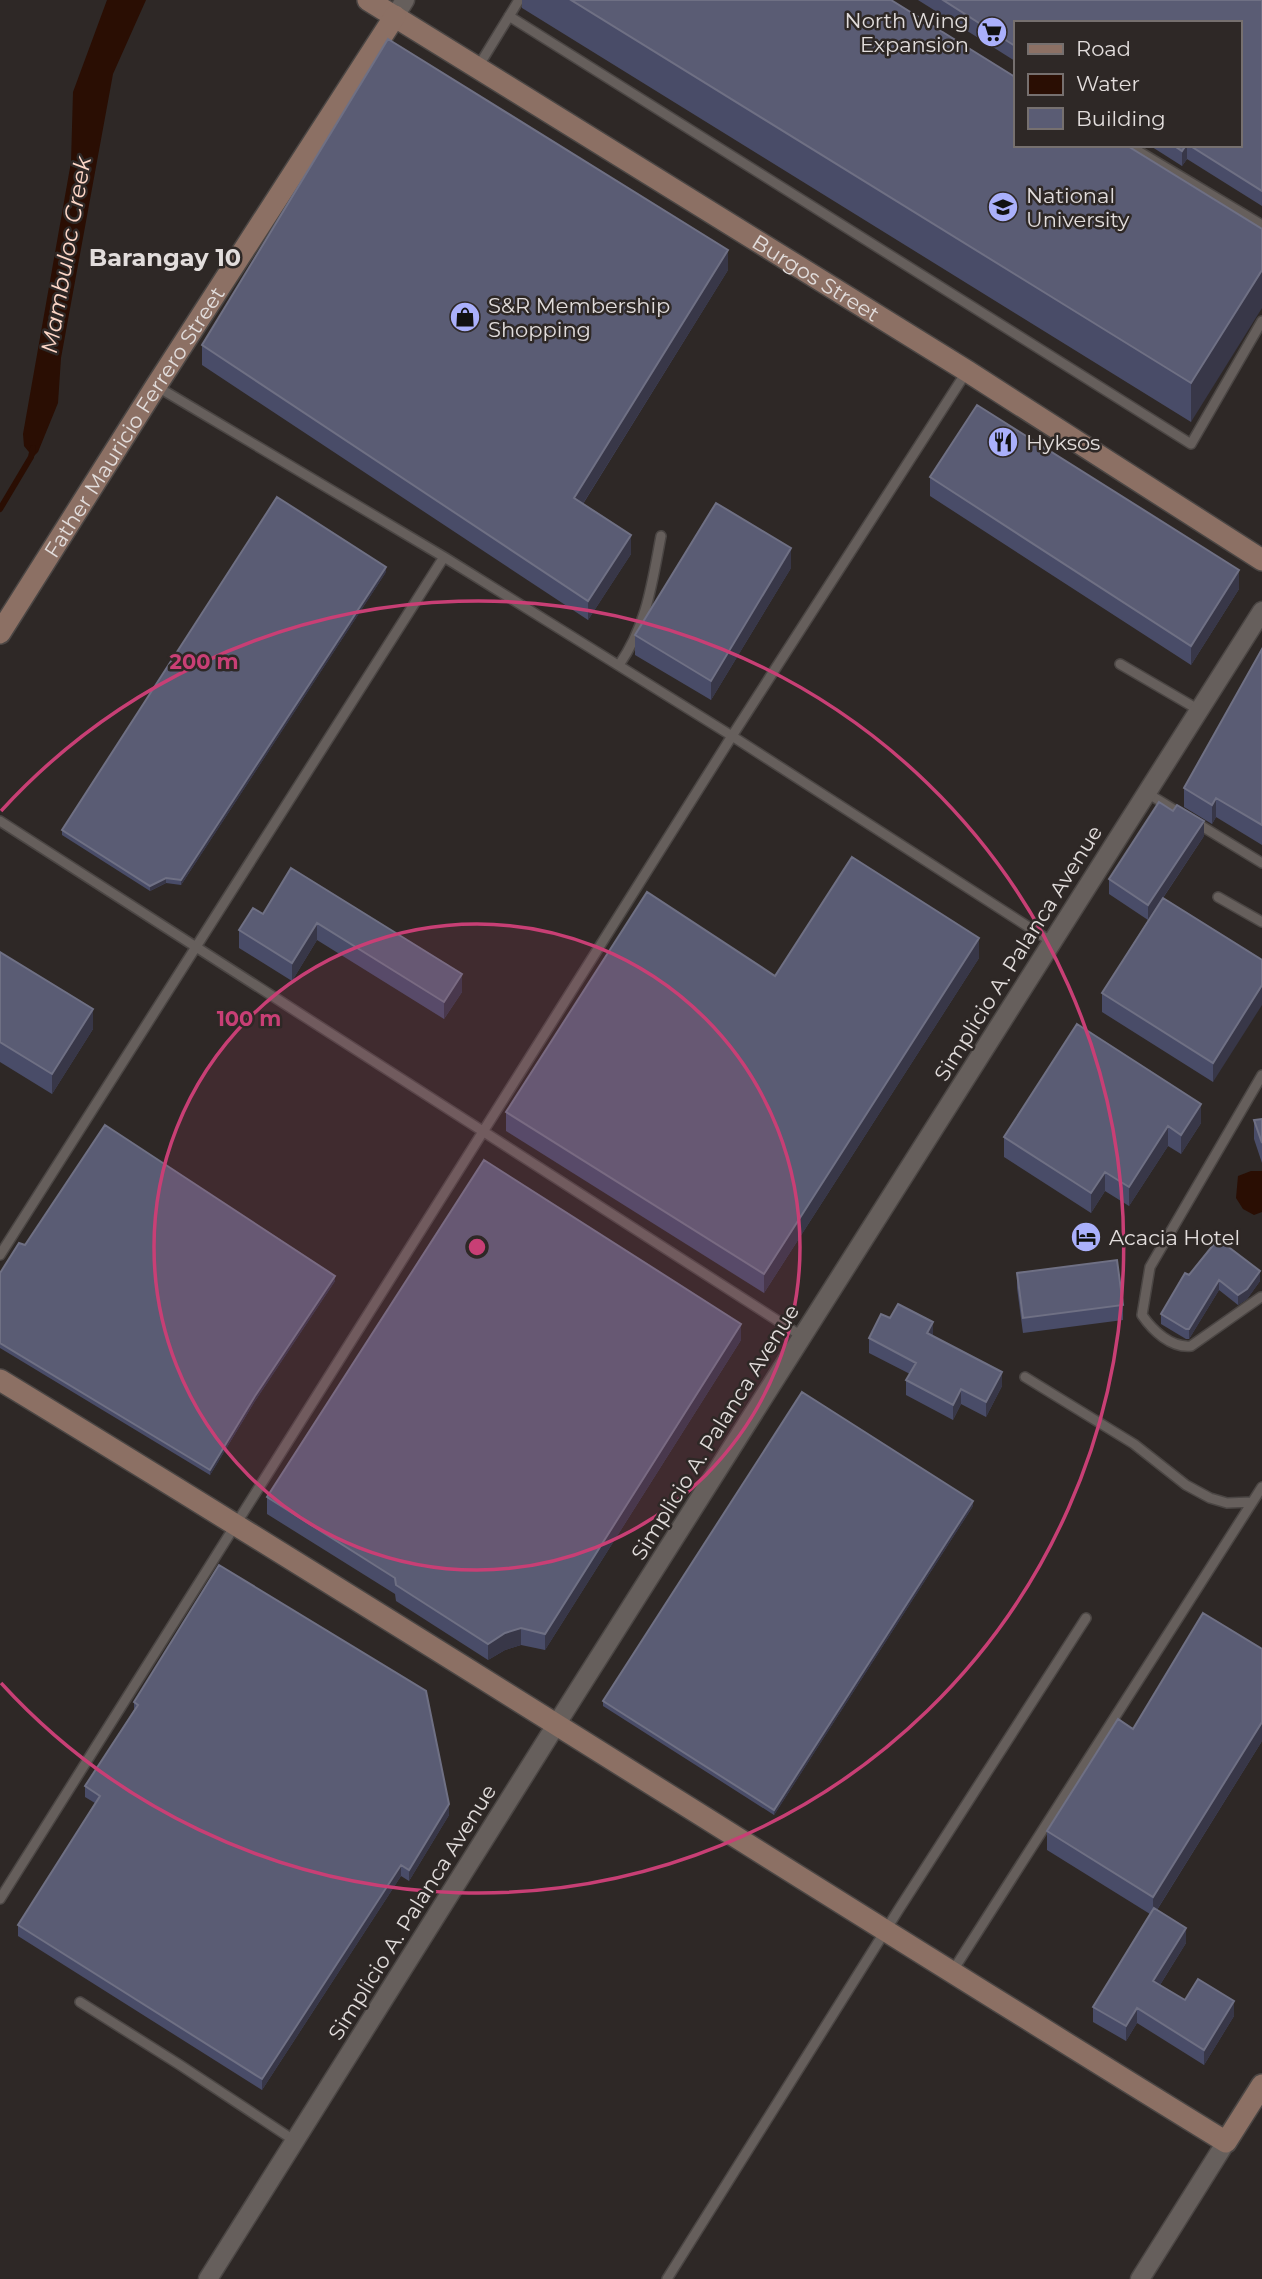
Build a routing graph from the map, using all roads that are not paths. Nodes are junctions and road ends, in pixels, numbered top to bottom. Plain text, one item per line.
1 (368, 0) edge
2 (519, 0) edge
3 (400, 8) edge
4 (509, 16) junction
5 (478, 68) junction
6 (1131, 147) edge
7 (1262, 225) edge
8 (1262, 321) edge
9 (967, 372) junction
10 (156, 386) junction
11 (661, 536) dead end
12 (444, 556) junction
13 (1262, 560) edge
14 (1262, 611) edge
15 (0, 633) edge
16 (1120, 664) dead end
17 (619, 666) junction
18 (1199, 710) junction
19 (732, 736) junction
20 (1147, 793) junction
21 (0, 821) edge
22 (1262, 863) edge
23 (1218, 897) dead end
24 (1262, 922) edge
25 (1052, 942) junction
26 (196, 947) junction
27 (1262, 1075) edge
28 (484, 1131) junction
29 (0, 1255) edge
30 (1262, 1296) edge
31 (803, 1337) junction
32 (1025, 1377) dead end
33 (0, 1380) edge
34 (1262, 1487) edge
35 (1252, 1502) junction
36 (236, 1524) junction
37 (1086, 1618) dead end
38 (556, 1725) junction
39 (0, 1899) edge
40 (885, 1932) junction
41 (951, 1973) junction
42 (80, 2002) dead end
43 (1262, 2085) edge
44 (295, 2141) junction
45 (1226, 2142) junction
46 (208, 2279) edge
47 (667, 2279) edge
48 (1140, 2279) edge

1 - 3 street, Burgos Street
2 - 4 lane
3 - 5 street, Burgos Street
3 - 10 street, Father Mauricio Ferrero Street
4 - 5 lane
4 - 8 lane
5 - 9 street, Burgos Street
6 - 7 lane
9 - 13 street, Burgos Street
9 - 19 lane
10 - 12 lane
10 - 15 street, Father Mauricio Ferrero Street
11 - 17 lane
12 - 17 lane
12 - 26 lane
14 - 18 street, Simplicio A. Palanca Avenue
16 - 18 lane
17 - 19 lane
18 - 20 street, Simplicio A. Palanca Avenue
19 - 25 lane
19 - 28 lane
20 - 22 lane
20 - 25 street, Simplicio A. Palanca Avenue
21 - 26 lane
23 - 24 lane
25 - 31 street, Simplicio A. Palanca Avenue
26 - 28 lane
26 - 29 lane
27 - 30 lane
28 - 31 lane
28 - 36 lane
31 - 38 street, Simplicio A. Palanca Avenue
32 - 35 lane
33 - 36 street
34 - 35 lane
35 - 41 lane
36 - 38 street
36 - 39 lane
37 - 40 lane
38 - 40 street
38 - 44 street, Simplicio A. Palanca Avenue
40 - 41 street
40 - 47 lane
41 - 45 street
42 - 44 lane
43 - 45 street
44 - 46 street, Simplicio A. Palanca Avenue
45 - 48 street

